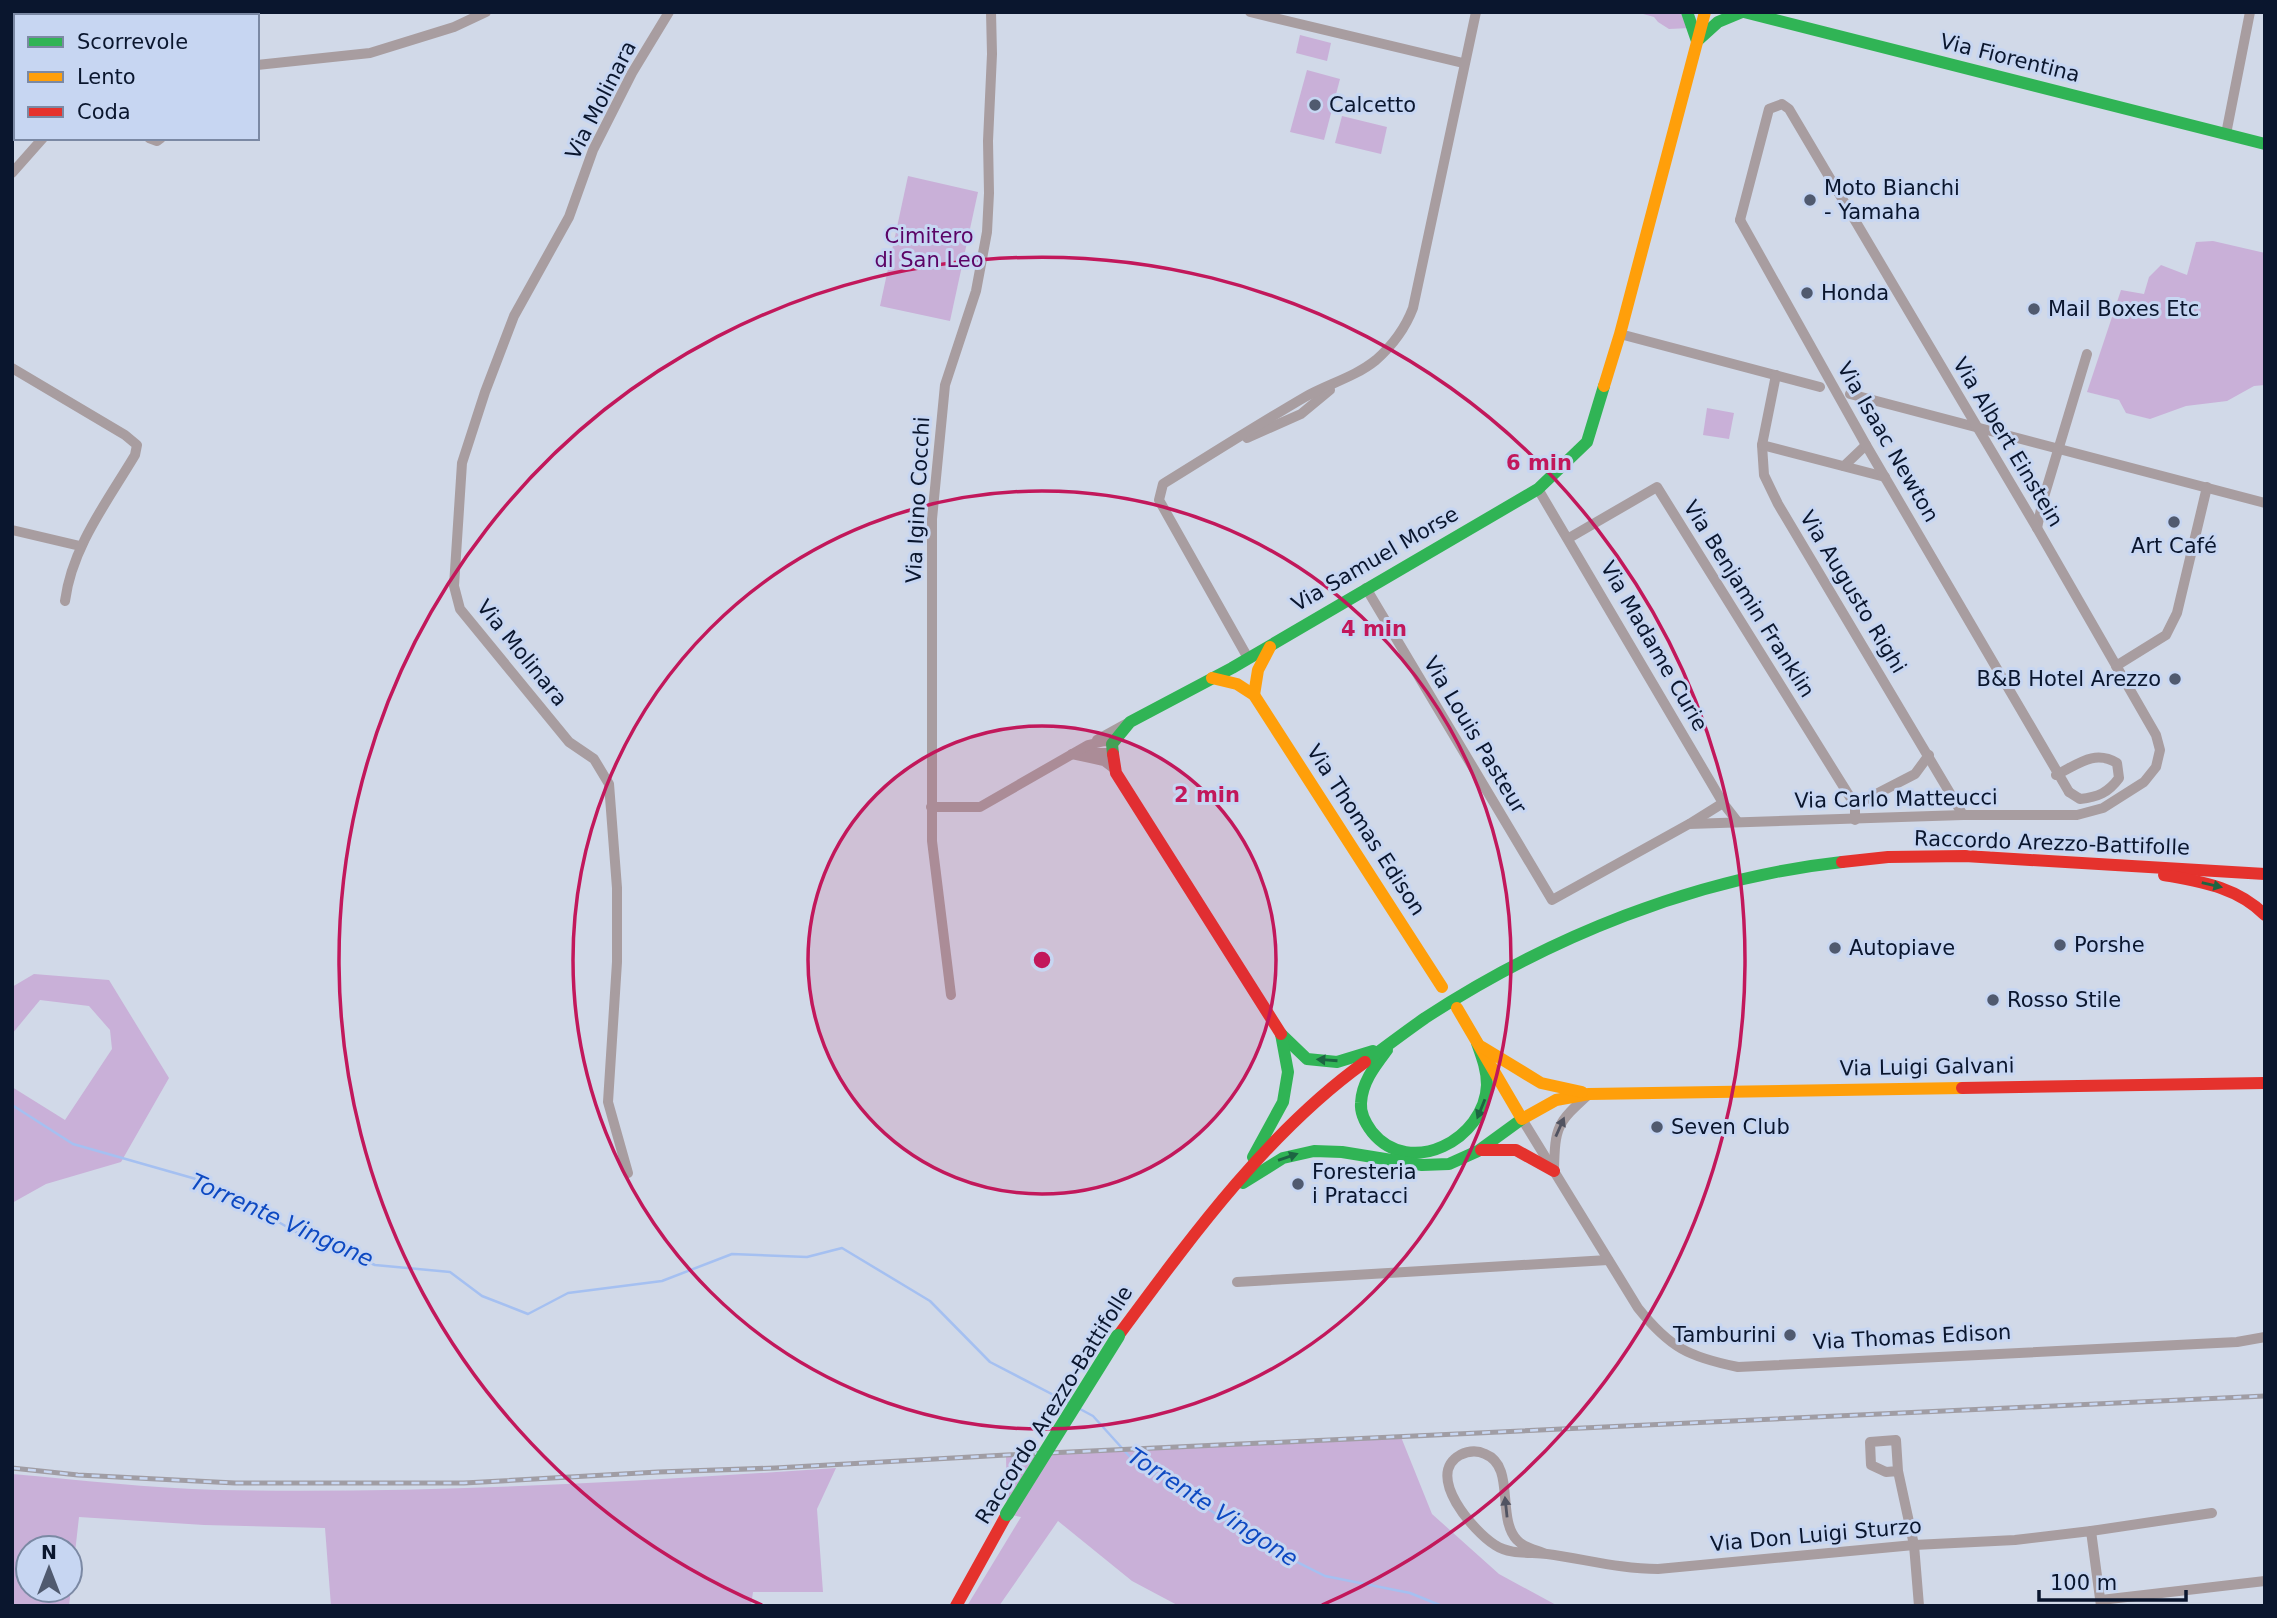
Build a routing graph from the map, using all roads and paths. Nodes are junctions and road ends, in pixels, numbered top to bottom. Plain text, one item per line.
1 (486, 12) edge
2 (669, 12) edge
3 (991, 12) edge
4 (1250, 12) edge
5 (1476, 12) edge
6 (1687, 12) edge
7 (1705, 12) edge
8 (1743, 12) edge
9 (2250, 12) edge
10 (1697, 41) junction
11 (1463, 63) junction
12 (259, 65) edge
13 (1766, 117) joint
14 (2226, 134) junction
15 (41, 140) edge
16 (2265, 144) edge
17 (12, 173) edge
18 (1620, 334) junction
19 (2087, 354) dead end
20 (12, 368) edge
21 (1776, 375) junction
22 (1820, 387) dead end
23 (1850, 394) dead end
24 (1975, 426) junction
25 (1762, 445) junction
26 (1866, 445) junction
27 (2060, 448) junction
28 (1844, 466) junction
29 (1885, 477) junction
30 (2207, 487) junction
31 (1538, 489) junction
32 (2265, 503) edge
33 (2038, 528) junction
34 (12, 530) edge
35 (1569, 538) junction
36 (80, 546) junction
37 (1366, 588) junction
38 (65, 601) dead end
39 (1274, 642) junction
40 (1240, 663) junction
41 (2116, 666) junction
42 (1255, 674) junction
43 (1212, 678) junction
44 (1237, 684) junction
45 (1254, 695) junction
46 (1130, 722) junction
47 (1088, 745) junction
48 (1114, 747) junction
49 (1071, 754) junction
50 (1929, 755) junction
51 (1115, 770) junction
52 (2056, 775) dead end
53 (1723, 803) junction
54 (1855, 805) junction
55 (932, 807) junction
56 (2103, 808) joint
57 (1963, 815) junction
58 (1855, 820) junction
59 (1737, 821) junction
60 (1689, 824) junction
61 (2122, 865) junction
62 (2265, 874) edge
63 (1552, 900) joint
64 (2265, 915) edge
65 (1442, 987) dead end
66 (951, 995) dead end
67 (1457, 1008) dead end
68 (1281, 1034) junction
69 (1395, 1038) junction
70 (1477, 1043) junction
71 (1381, 1049) junction
72 (2265, 1083) edge
73 (1589, 1094) junction
74 (1519, 1121) junction
75 (1479, 1150) junction
76 (1418, 1154) junction
77 (1554, 1171) junction
78 (628, 1173) dead end
79 (1243, 1174) junction
80 (1231, 1192) junction
81 (1608, 1260) junction
82 (1237, 1282) dead end
83 (2265, 1337) edge
84 (2237, 1342) junction
85 (2265, 1345) edge
86 (1898, 1471) dead end
87 (2212, 1513) dead end
88 (2091, 1531) junction
89 (1914, 1545) junction
90 (1546, 1554) junction
91 (2265, 1581) edge
92 (2101, 1603) edge
93 (957, 1606) edge
94 (1919, 1606) edge

1 - 12 street
2 - 78 street, Via Molinara
3 - 55 street, Via Igino Cocchi
4 - 11 street
5 - 11 street
6 - 10 main road
7 - 10 main road, Via Samuel Morse
8 - 10 main road
8 - 14 main road, Via Fiorentina
9 - 14 street
10 - 18 main road, Via Samuel Morse
11 - 40 street
13 - 24 street, Via Albert Einstein
13 - 26 street, Via Isaac Newton, bridge
14 - 16 main road, Via Fiorentina
15 - 17 street
18 - 21 street
18 - 31 main road, Via Samuel Morse
19 - 27 street
20 - 36 street
21 - 22 street
21 - 25 street, Via Augusto Righi
23 - 24 street
24 - 27 street
24 - 33 street, Via Albert Einstein
25 - 28 street
25 - 50 street, Via Augusto Righi
26 - 28 street
26 - 29 street, Via Isaac Newton, bridge
27 - 30 street
27 - 33 street
28 - 29 street
29 - 52 street, Via Isaac Newton, bridge
30 - 32 street
30 - 41 street
31 - 35 street, Via Madame Curie
31 - 37 main road, Via Samuel Morse
33 - 41 street, Via Albert Einstein
34 - 36 street
35 - 53 street, Via Madame Curie
35 - 54 street, Via Benjamin Franklin
36 - 38 street
37 - 39 main road, Via Samuel Morse
37 - 63 street, Via Louis Pasteur
39 - 40 main road, Via Samuel Morse
39 - 42 main road
40 - 42 main road
40 - 43 main road, Via Samuel Morse
40 - 44 main road
41 - 56 street, Via Albert Einstein
42 - 45 main road
43 - 44 main road
43 - 46 main road, Via Samuel Morse
44 - 45 main road
45 - 65 main road, Via Thomas Edison
46 - 47 street
46 - 48 main road, Via Samuel Morse
47 - 48 street
47 - 49 street
48 - 49 street
48 - 51 main road
49 - 51 street
49 - 55 street
50 - 54 street
50 - 57 street, Via Augusto Righi
51 - 68 main road
53 - 59 street, Via Madame Curie
53 - 60 street, Via Carlo Matteucci
54 - 58 street
55 - 66 street, Via Igino Cocchi
56 - 57 street, Via Carlo Matteucci
57 - 58 street, Via Carlo Matteucci
58 - 59 street, Via Carlo Matteucci
59 - 60 street, Via Carlo Matteucci
60 - 63 street, Via Carlo Matteucci
61 - 62 main road, Raccordo Arezzo-Battifolle
61 -> 64 main road
61 - 69 main road, Raccordo Arezzo-Battifolle
67 - 70 main road, Via Thomas Edison
71 -> 68 main road
68 - 79 main road
69 - 71 main road, Raccordo Arezzo-Battifolle
69 - 76 main road
70 - 73 main road, Via Luigi Galvani
70 - 74 main road, Via Thomas Edison
70 -> 76 main road
71 - 79 main road, Raccordo Arezzo-Battifolle
72 - 73 main road, Via Luigi Galvani
73 - 74 main road, Via Luigi Galvani
77 -> 73 street
74 - 75 main road
74 - 76 main road
74 - 77 street, Via Thomas Edison
75 - 77 main road
80 -> 75 main road
77 - 81 street, Via Thomas Edison
79 - 80 main road, Raccordo Arezzo-Battifolle
80 - 93 main road, Raccordo Arezzo-Battifolle, bridge
81 - 82 street
81 - 84 street, Via Thomas Edison
83 - 84 street, Via Thomas Edison
84 - 85 street
86 - 89 street
87 - 88 street, Via Don Luigi Sturzo
88 - 89 street, Via Don Luigi Sturzo
88 - 92 street
89 - 90 street, Via Don Luigi Sturzo
89 - 94 street
90 -> 90 street, Via Don Luigi Sturzo
91 - 92 street

